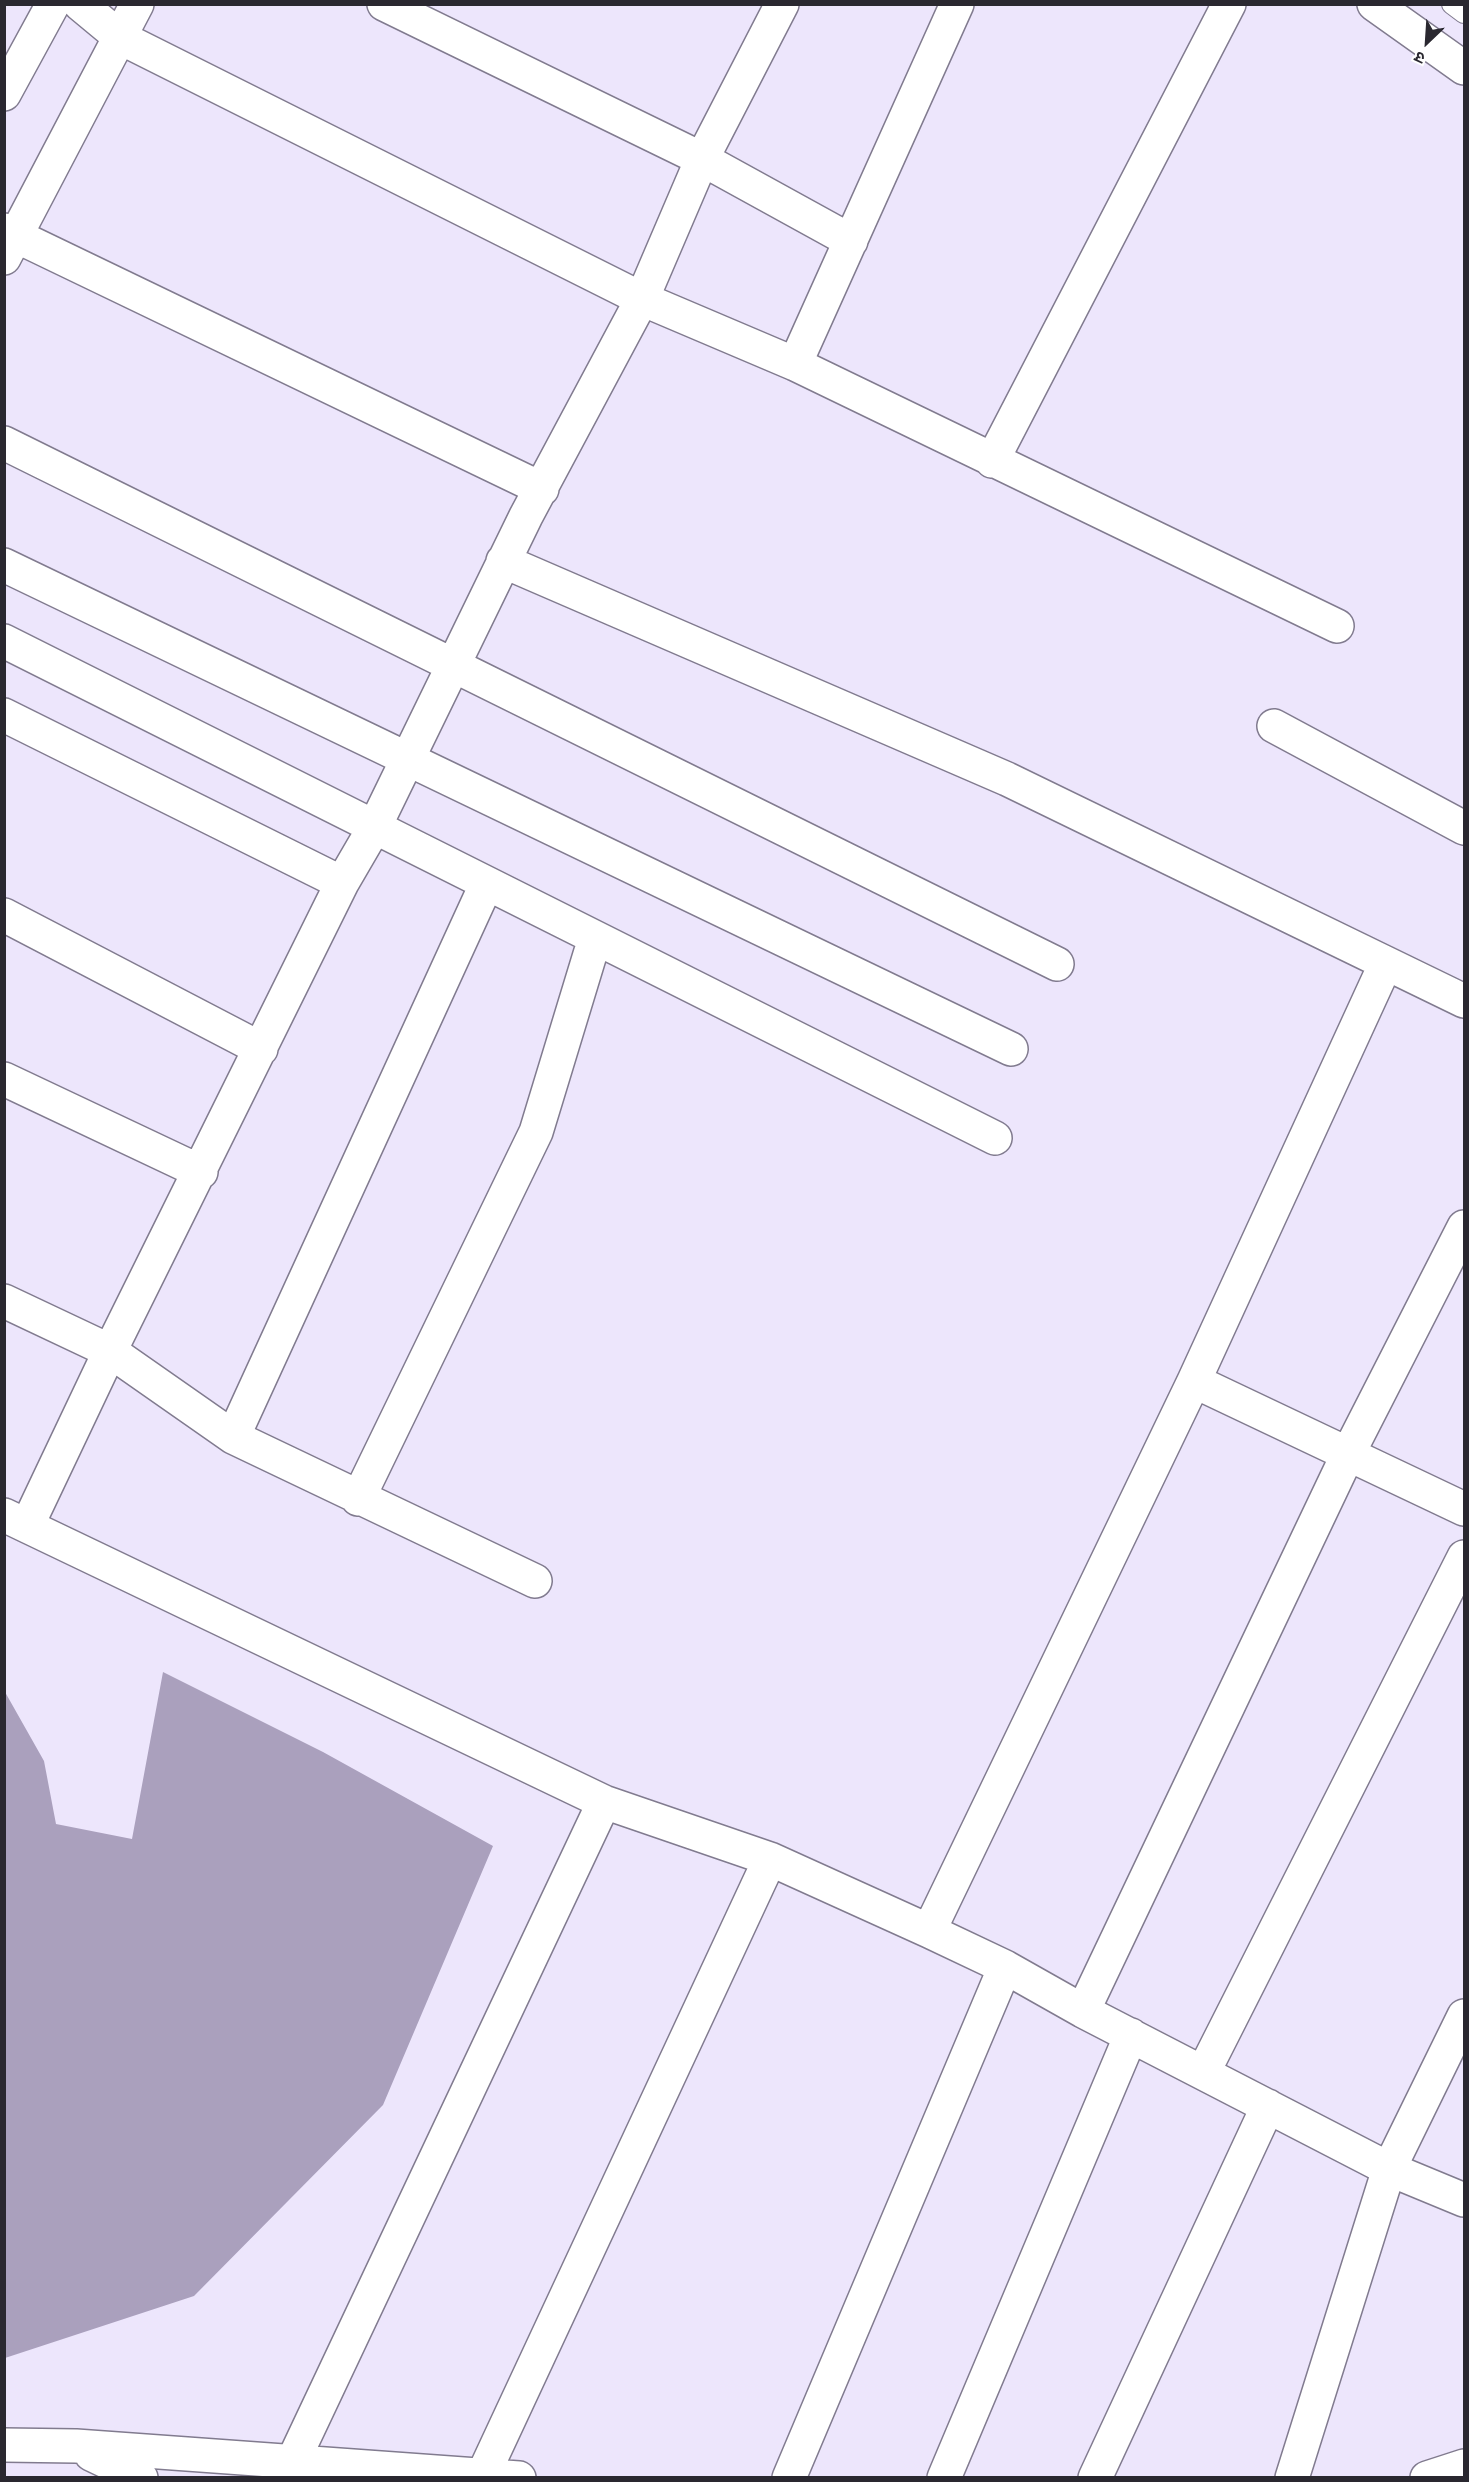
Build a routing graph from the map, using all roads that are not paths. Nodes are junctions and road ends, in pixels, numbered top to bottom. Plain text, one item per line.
1 (53, 4) edge
2 (80, 4) edge
3 (137, 4) edge
4 (384, 4) edge
5 (782, 4) edge
6 (957, 4) edge
7 (1228, 4) edge
8 (1374, 4) edge
9 (1452, 4) edge
10 (1464, 13) edge
11 (121, 38) junction
12 (1464, 68) edge
13 (7, 85) edge
14 (702, 159) junction
15 (8, 241) edge
16 (851, 241) junction
17 (642, 299) junction
18 (795, 364) junction
19 (4, 443) edge
20 (992, 461) junction
21 (542, 489) junction
22 (503, 561) junction
23 (4, 565) edge
24 (1337, 626) dead end
25 (4, 641) edge
26 (452, 667) junction
27 (4, 715) edge
28 (1274, 726) dead end
29 (406, 758) junction
30 (374, 828) junction
31 (1464, 828) edge
32 (342, 883) junction
33 (486, 885) junction
34 (4, 915) edge
35 (594, 938) junction
36 (1386, 963) junction
37 (1056, 964) dead end
38 (1464, 1001) edge
39 (261, 1049) junction
40 (1011, 1049) dead end
41 (4, 1079) edge
42 (995, 1138) dead end
43 (201, 1172) junction
44 (1463, 1234) edge
45 (4, 1301) edge
46 (110, 1351) junction
47 (1194, 1381) junction
48 (233, 1437) junction
49 (1348, 1454) junction
50 (358, 1499) junction
51 (1464, 1509) edge
52 (16, 1521) edge
53 (1464, 1557) edge
54 (535, 1581) dead end
55 (604, 1802) junction
56 (770, 1859) junction
57 (929, 1931) junction
58 (1005, 1967) junction
59 (1083, 2011) junction
60 (1464, 2016) edge
61 (1131, 2035) junction
62 (1203, 2073) junction
63 (1268, 2106) junction
64 (1389, 2169) junction
65 (1464, 2200) edge
66 (4, 2445) edge
67 (76, 2446) junction
68 (1464, 2466) edge
69 (289, 2470) edge
70 (483, 2475) junction
71 (141, 2478) edge
72 (519, 2478) edge
73 (789, 2478) edge
74 (944, 2478) edge
75 (1095, 2478) edge
76 (1293, 2478) edge
77 (1427, 2478) edge

1 - 13 street
2 - 11 street
3 - 11 street
4 - 14 street
5 - 14 street
6 - 16 street
7 - 20 street
8 - 12 street
9 - 10 lane
11 - 15 street
11 - 17 street
14 - 16 street
14 - 17 street
15 - 21 street
16 - 18 street
17 - 18 street
17 - 21 street
18 - 20 street
19 - 26 street
20 - 24 street
21 - 22 street
22 - 26 street
22 - 36 street
23 - 29 street
25 - 30 street
26 - 29 street
26 - 37 street
27 - 32 street
28 - 31 street
29 - 30 street
29 - 40 street
30 - 32 street
30 - 33 street
32 - 39 street
33 - 35 street
33 - 48 street
34 - 39 street
35 - 42 street
35 - 50 street
36 - 38 street
36 - 47 street
39 - 43 street
41 - 43 street
43 - 46 street
44 - 49 street
45 - 46 street
46 - 48 street
46 - 52 street
47 - 49 street
47 - 57 street
48 - 50 street
49 - 51 street
49 - 59 street
50 - 54 street
52 - 55 street
53 - 62 street
55 - 56 street
55 - 69 street
56 - 57 street
56 - 70 street
57 - 58 street
58 - 59 street
58 - 73 street
59 - 61 street
60 - 64 street
61 - 62 street
61 - 74 street
62 - 63 street
63 - 64 street
63 - 75 street
64 - 65 street
64 - 76 street
66 - 67 street
67 - 69 street
67 - 71 street
68 - 77 street
69 - 70 street
70 - 72 street

